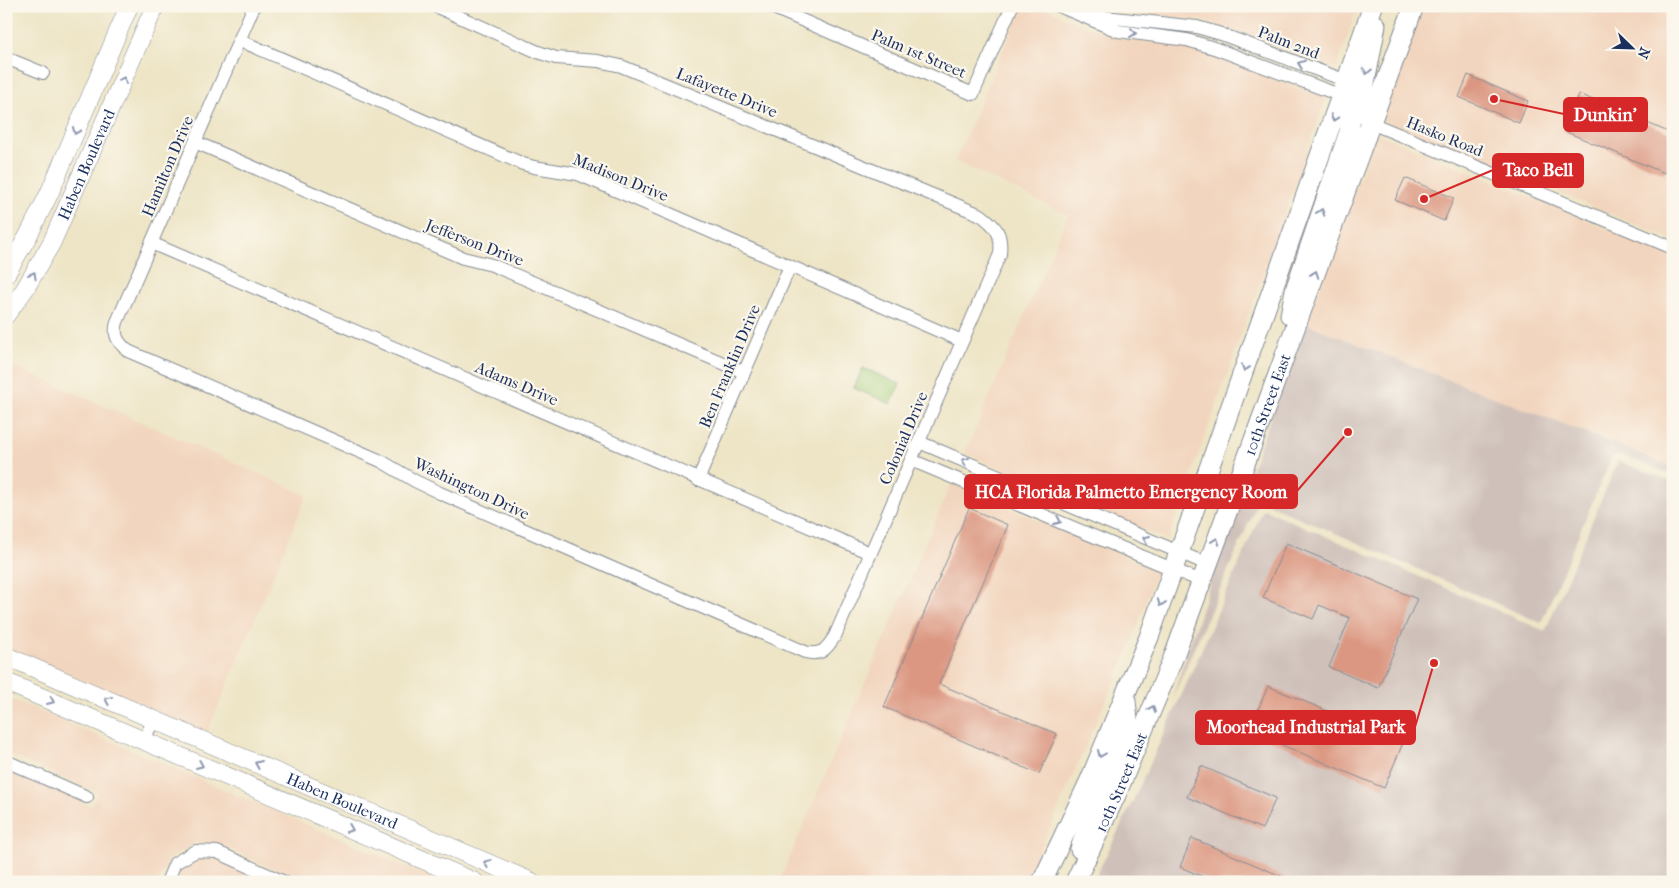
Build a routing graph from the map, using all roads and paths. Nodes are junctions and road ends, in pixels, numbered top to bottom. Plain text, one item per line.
1 (129, 6) edge
2 (155, 6) edge
3 (254, 6) edge
4 (435, 6) edge
5 (769, 6) edge
6 (1012, 6) edge
7 (1059, 6) edge
8 (1374, 6) edge
9 (1380, 6) edge
10 (1414, 6) edge
11 (239, 40) junction
12 (6, 58) edge
13 (43, 73) dead end
14 (1344, 89) junction
15 (1371, 123) junction
16 (195, 142) junction
17 (997, 231) joint
18 (151, 243) junction
19 (1673, 248) edge
20 (790, 266) junction
21 (6, 274) edge
22 (6, 315) edge
23 (116, 339) joint
24 (962, 341) junction
25 (744, 372) junction
26 (1277, 377) junction
27 (919, 442) junction
28 (911, 460) junction
29 (698, 480) junction
30 (870, 553) junction
31 (1176, 561) junction
32 (1204, 572) junction
33 (820, 652) joint
34 (6, 656) edge
35 (6, 682) edge
36 (1125, 697) junction
37 (153, 720) junction
38 (144, 741) junction
39 (6, 761) edge
40 (87, 797) dead end
41 (1078, 875) edge
42 (167, 882) edge
43 (284, 882) edge
44 (475, 882) edge
45 (532, 882) edge
46 (1042, 882) edge

1 -> 21 street, Haben Boulevard
22 -> 2 street, Haben Boulevard
3 - 11 street, Hamilton Drive
4 - 17 street, Lafayette Drive
5 - 6 street, Palm 1st Street
7 - 14 street, Palm 2nd
8 - 14 main road, 10th Street East
9 -> 15 main road
10 - 15 main road, 10th Street East
11 - 16 street, Hamilton Drive
11 - 20 street, Madison Drive
12 - 13 street
26 -> 14 main road
14 -> 31 main road, 10th Street East
15 - 19 street, Hasko Road
26 -> 15 main road, 10th Street East
16 - 18 street, Hamilton Drive
16 - 25 street, Jefferson Drive
17 - 24 street, Colonial Drive
18 - 23 street, Hamilton Drive
18 - 29 street, Adams Drive
20 - 24 street, Madison Drive
20 - 25 street, Ben Franklin Drive
23 - 33 street, Washington Drive
24 - 27 street, Colonial Drive
25 - 29 street, Ben Franklin Drive
32 -> 26 main road, 10th Street East
27 - 28 street, Colonial Drive
31 -> 27 street
28 - 30 street, Colonial Drive
28 -> 31 street
29 - 30 street, Adams Drive
30 - 33 street, Colonial Drive
31 - 32 street
31 -> 36 main road, 10th Street East
41 -> 32 main road, 10th Street East
37 -> 34 street, Haben Boulevard
35 -> 38 street, Haben Boulevard
36 - 41 main road
36 -> 46 main road, 10th Street East
37 - 38 street
45 -> 37 street, Haben Boulevard
38 -> 44 street, Haben Boulevard
39 - 40 street
42 - 43 street

